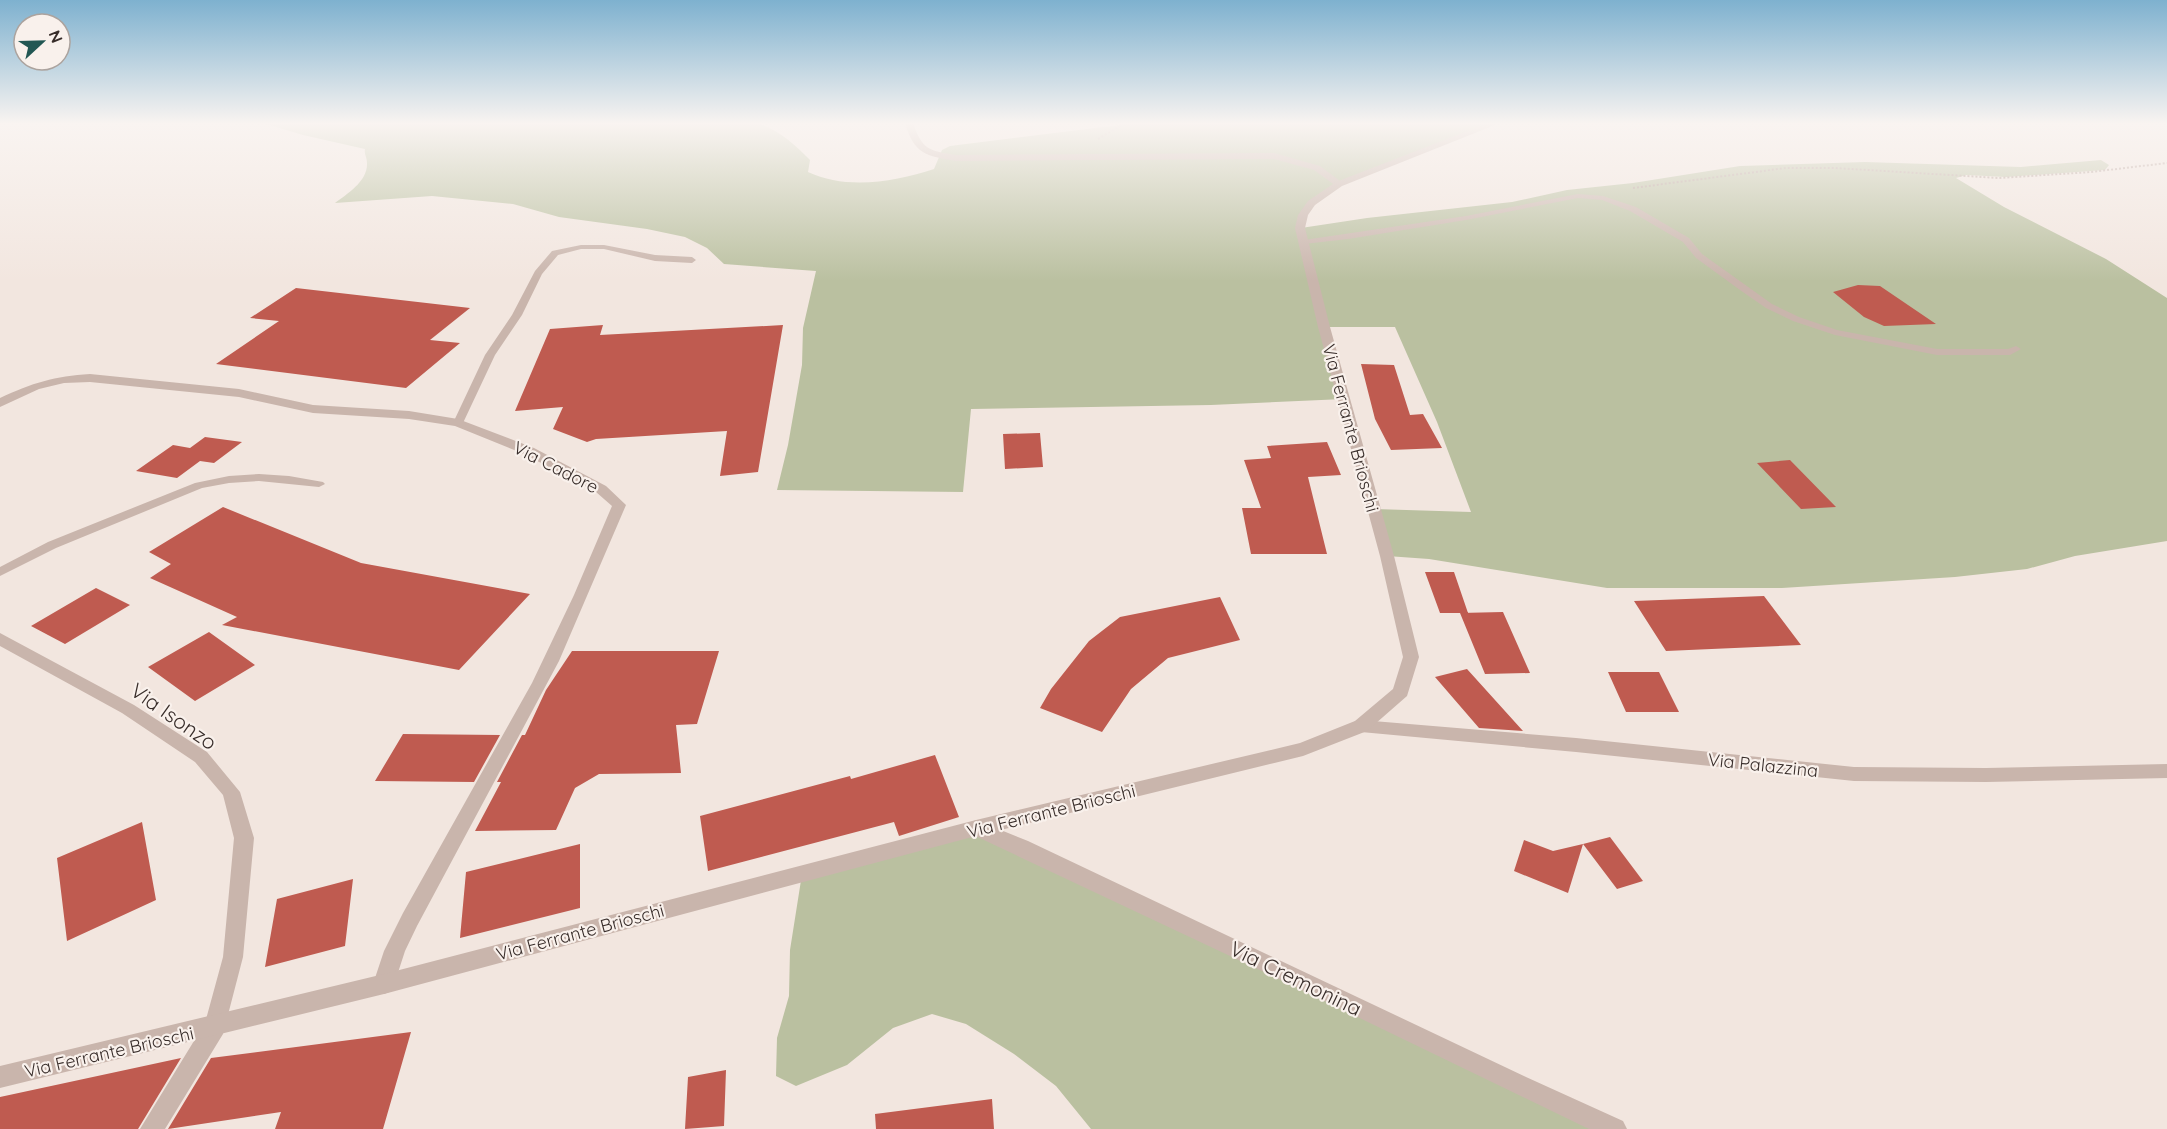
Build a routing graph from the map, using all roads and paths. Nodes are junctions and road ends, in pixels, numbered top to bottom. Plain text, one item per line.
1 (1328, 176) edge
2 (1360, 176) edge
3 (1727, 176) edge
4 (1975, 176) edge
5 (2025, 176) edge
6 (1339, 184) junction
7 (1626, 189) dead end
8 (1304, 242) junction
9 (692, 260) dead end
10 (2016, 349) dead end
11 (0, 403) edge
12 (458, 423) junction
13 (319, 484) dead end
14 (0, 572) edge
15 (0, 639) edge
16 (1361, 726) junction
17 (2167, 771) edge
18 (976, 828) junction
19 (384, 984) junction
20 (215, 1027) junction
21 (0, 1077) edge
22 (152, 1129) edge
23 (1615, 1129) edge

1 - 6 street
2 - 6 street, Via Ferrante Brioschi
3 - 7 path
4 - 5 path
6 - 8 street, Via Ferrante Brioschi
8 - 10 lane
8 - 16 street, Via Ferrante Brioschi
9 - 12 lane
11 - 12 street, Via Cadore
12 - 19 street, Via Cadore
13 - 14 lane
15 - 20 street, Via Isonzo
16 - 17 street, Via Palazzina
16 - 18 street, Via Ferrante Brioschi
18 - 19 street, Via Ferrante Brioschi
18 - 23 street, Via Cremonina
19 - 20 street, Via Ferrante Brioschi
20 - 21 street, Via Ferrante Brioschi
20 - 22 street, Via Isonzo

